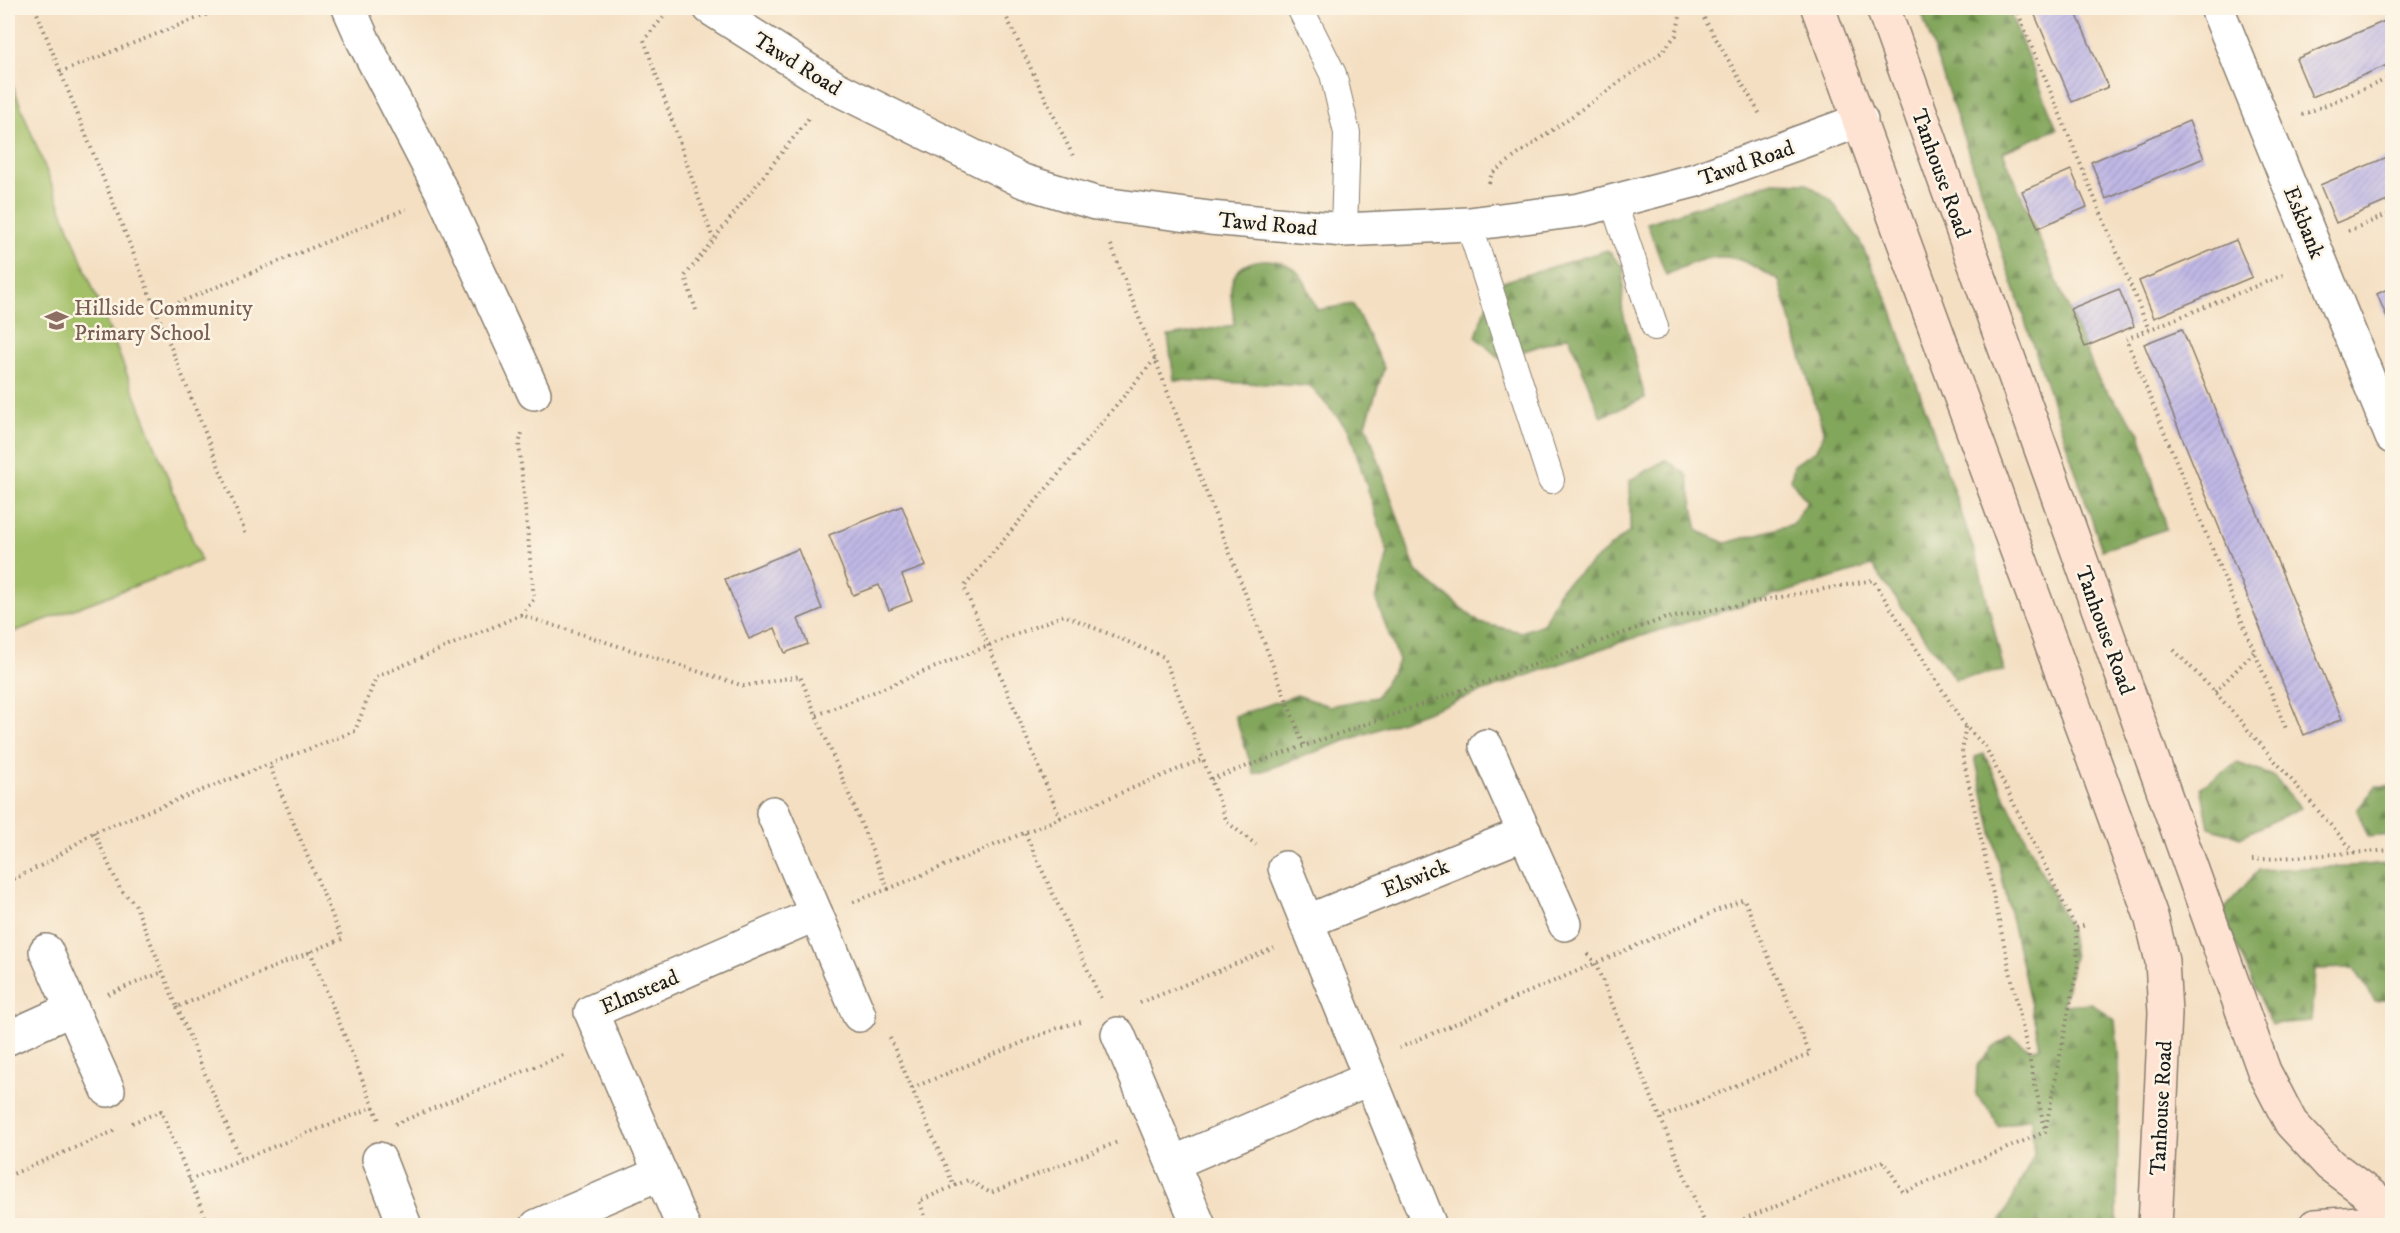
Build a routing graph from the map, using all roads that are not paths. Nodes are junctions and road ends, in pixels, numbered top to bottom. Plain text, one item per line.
1 (349, 8) edge
2 (710, 8) edge
3 (1301, 8) edge
4 (1818, 8) edge
5 (1882, 8) edge
6 (2217, 8) edge
7 (1861, 120) junction
8 (1613, 201) junction
9 (1473, 224) junction
10 (1344, 230) junction
11 (1655, 327) dead end
12 (534, 393) road end
13 (2392, 437) edge
14 (1551, 480) dead end
15 (1486, 746) dead end
16 (773, 813) dead end
17 (1525, 833) junction
18 (1285, 868) road end
19 (816, 914) junction
20 (1306, 922) junction
21 (1565, 924) road end
22 (46, 951) dead end
23 (72, 1009) junction
24 (859, 1016) road end
25 (1118, 1034) road end
26 (8, 1038) edge
27 (1365, 1071) junction
28 (108, 1090) dead end
29 (381, 1144) road end
30 (1173, 1163) junction
31 (661, 1173) junction
32 (2392, 1211) edge
33 (405, 1226) edge
34 (537, 1226) edge
35 (683, 1226) edge
36 (1199, 1226) edge
37 (1430, 1226) edge
38 (2155, 1226) edge
39 (2315, 1226) edge
40 (2390, 1226) edge

1 - 12 street
2 - 10 street, Tawd Road
3 - 10 lane
4 - 7 street, Tanhouse Road
5 - 32 street, Tanhouse Road
6 - 13 street, Eskbank
7 - 8 street, Tawd Road
7 - 38 street, Tanhouse Road
8 - 9 street, Tawd Road
8 - 11 lane
9 - 10 street, Tawd Road
9 - 14 lane
15 - 17 street
16 - 19 street
17 - 20 street, Elswick
17 - 21 street
18 - 20 street
19 - 24 street
19 - 31 street, Elmstead
20 - 27 street
22 - 23 street
23 - 26 street
23 - 28 street
25 - 30 street
27 - 30 street
27 - 37 street
29 - 33 street
30 - 36 street
31 - 34 street
31 - 35 street, Elmstead
39 - 40 street

